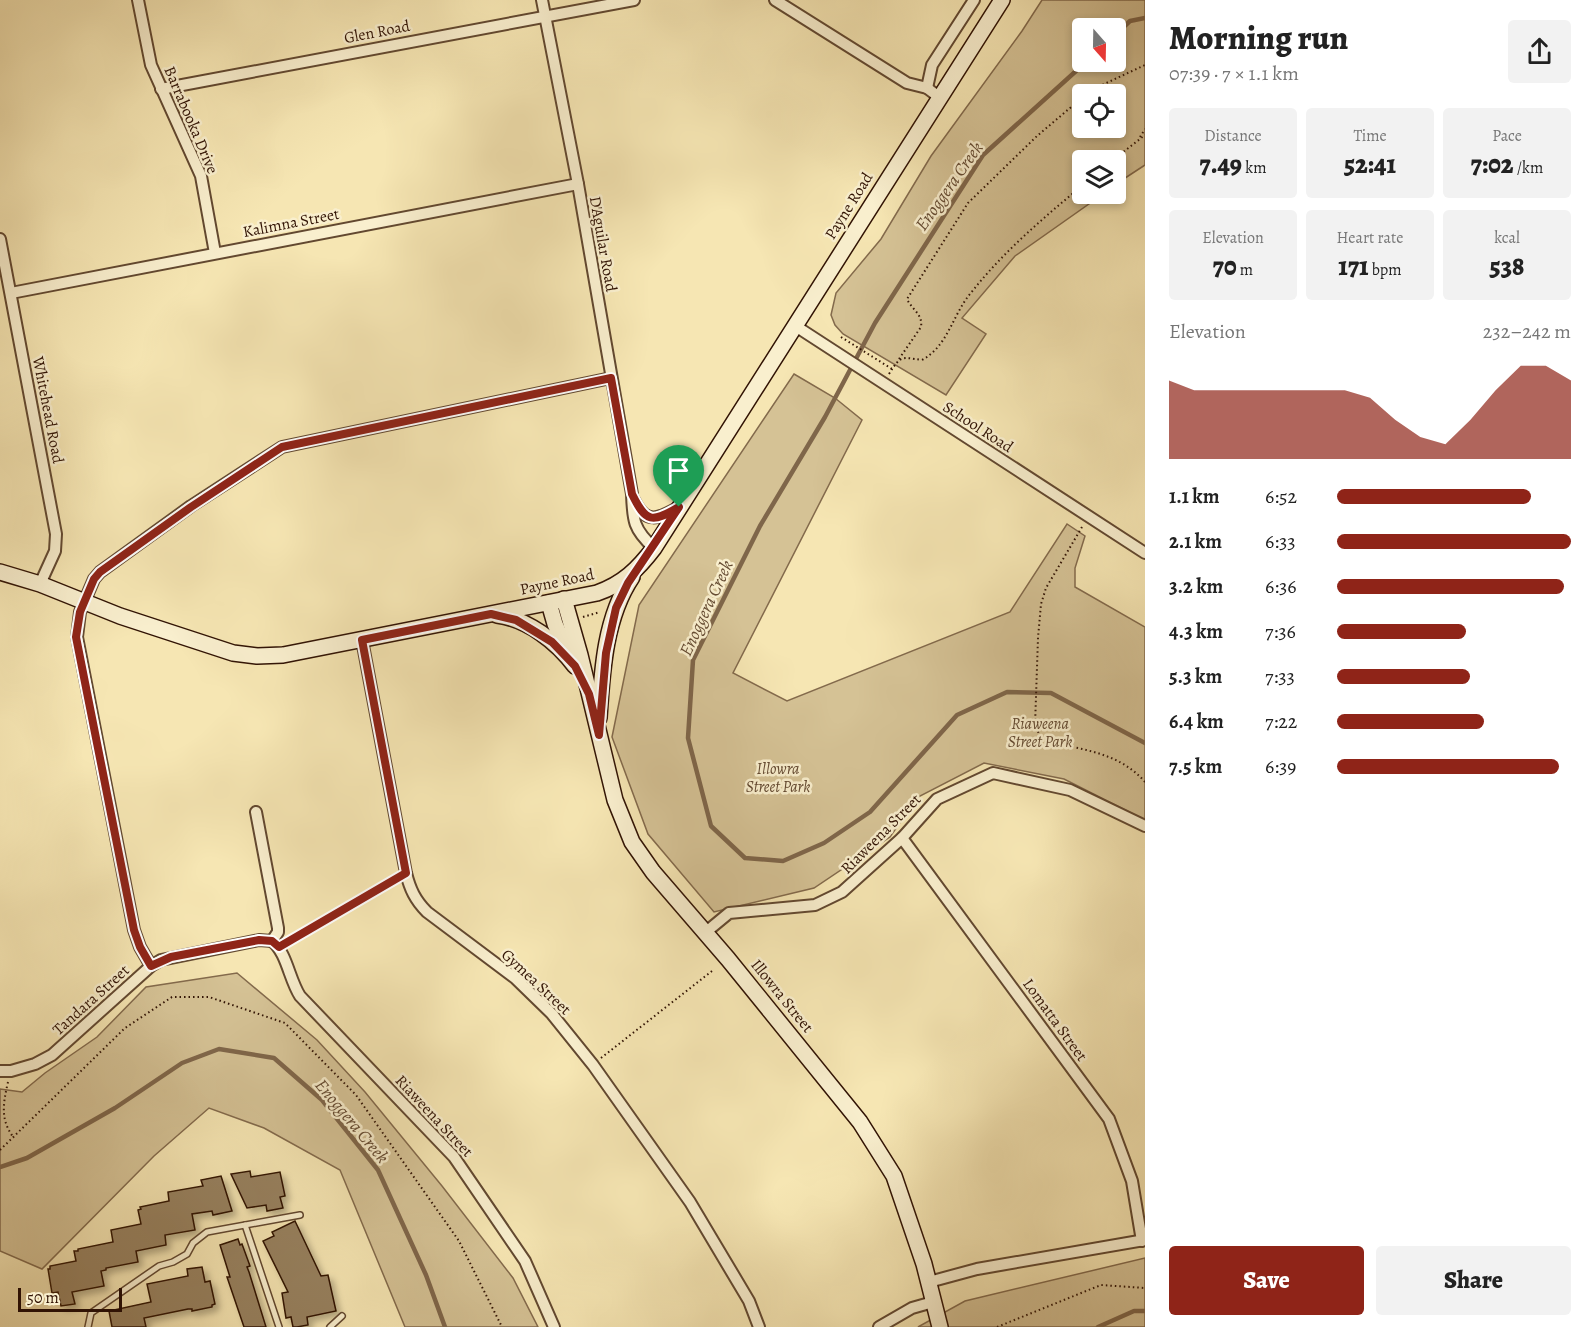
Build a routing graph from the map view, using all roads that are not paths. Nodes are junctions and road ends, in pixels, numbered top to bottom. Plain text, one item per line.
1 (138, 0) edge
2 (542, 0) edge
3 (634, 0) edge
4 (775, 0) edge
5 (974, 0) edge
6 (1002, 0) edge
7 (545, 16) junction
8 (161, 89) junction
9 (933, 92) junction
10 (578, 184) junction
11 (0, 239) edge
12 (1, 252) edge
13 (215, 253) junction
14 (10, 293) junction
15 (794, 325) junction
16 (611, 378) junction
17 (632, 494) junction
18 (679, 507) junction
19 (654, 548) junction
20 (1145, 553) edge
21 (641, 564) junction
22 (0, 572) edge
23 (40, 585) junction
24 (556, 601) junction
25 (84, 602) junction
26 (491, 614) junction
27 (362, 640) junction
28 (575, 666) junction
29 (589, 694) junction
30 (599, 735) junction
31 (256, 812) dead end
32 (1145, 826) edge
33 (902, 838) junction
34 (706, 932) junction
35 (276, 944) junction
36 (151, 966) junction
37 (6, 1071) edge
38 (300, 1215) dead end
39 (246, 1225) junction
40 (1143, 1241) edge
41 (929, 1282) junction
42 (933, 1302) junction
43 (342, 1316) dead end
44 (88, 1327) edge
45 (279, 1327) edge
46 (330, 1327) edge
47 (554, 1327) edge
48 (759, 1327) edge
49 (879, 1327) edge
50 (940, 1327) edge

1 - 8 street, Barrabooka Drive
2 - 7 street, D'Aguilar Road
3 - 7 street, Glen Road
4 - 9 street
5 - 9 street, Payne Road
6 - 9 main road, Payne Road
7 - 8 street, Glen Road
7 - 10 street, D'Aguilar Road
8 - 13 street, Barrabooka Drive
9 - 15 main road, Payne Road
10 - 13 street, Kalimna Street
10 - 16 street, D'Aguilar Road
11 - 12 street, Whitehead Road
12 - 14 street, Whitehead Road
13 - 14 street, Kalimna Street
14 - 23 street, Whitehead Road
15 - 18 main road, Payne Road
15 - 20 street, School Road
16 - 17 street, D'Aguilar Road
16 - 25 street
17 - 18 street, D'Aguilar Road
17 - 19 street, D'Aguilar Road
18 - 19 main road, Payne Road
19 - 21 main road, Payne Road
21 - 24 main road, Payne Road
21 - 30 main road
22 - 23 main road, Payne Road
23 - 25 main road, Payne Road
24 - 26 main road, Payne Road
24 - 28 main road, Illowra Street
24 - 29 main road, Illowra Street
25 - 27 main road, Payne Road
25 - 36 street
26 - 27 main road, Payne Road
26 - 28 main road
27 - 48 street, Gymea Street
28 - 29 main road, Illowra Street
29 - 30 main road, Illowra Street
30 - 34 main road, Illowra Street
31 - 35 street
32 - 33 street, Riaweena Street
33 - 34 street, Riaweena Street
33 - 40 street, Lomatta Street
34 - 41 main road, Illowra Street
35 - 36 street, Tandara Street
35 - 47 street, Riaweena Street
36 - 37 street, Tandara Street
38 - 39 lane
39 - 44 lane
39 - 45 lane
40 - 41 street
41 - 42 main road, Illowra Street
42 - 49 street
42 - 50 main road, Illowra Street
43 - 46 lane

